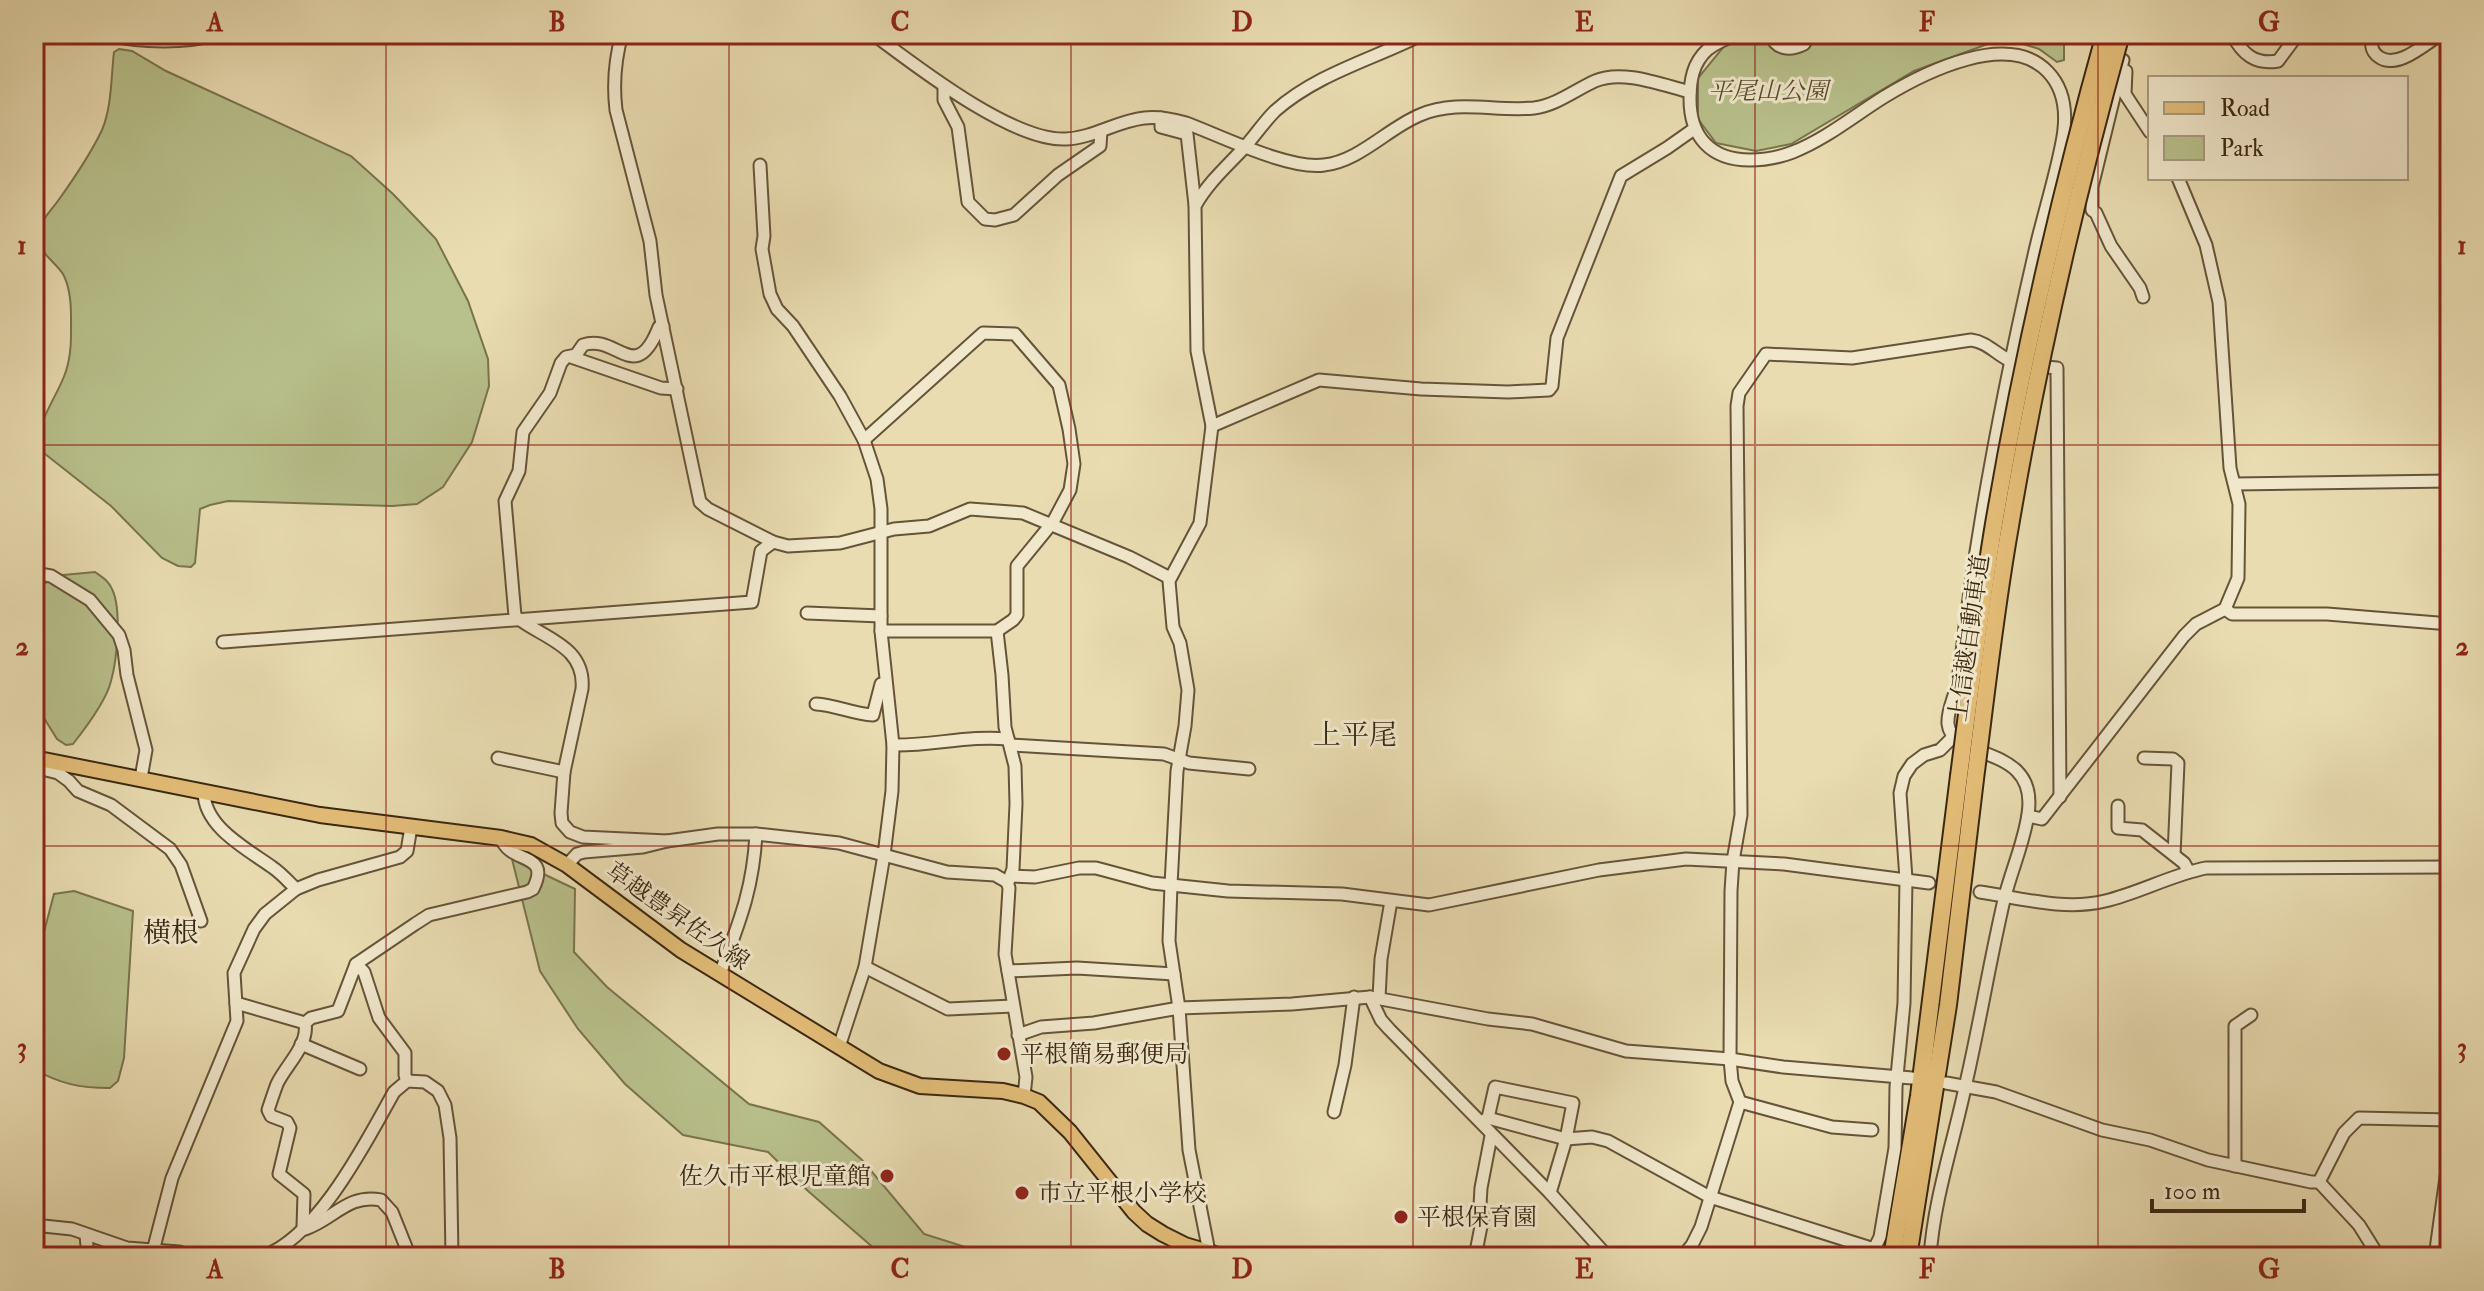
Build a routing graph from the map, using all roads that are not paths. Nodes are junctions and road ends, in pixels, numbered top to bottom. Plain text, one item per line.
1 (99, 34) edge
2 (222, 34) edge
3 (622, 34) edge
4 (873, 34) edge
5 (1423, 34) edge
6 (1739, 34) edge
7 (1770, 34) edge
8 (1810, 34) edge
9 (2104, 34) edge
10 (2121, 34) edge
11 (2232, 34) edge
12 (2298, 34) edge
13 (2373, 34) edge
14 (2441, 34) edge
15 (2123, 60) junction
16 (944, 86) junction
17 (1690, 92) junction
18 (1161, 118) junction
19 (1694, 129) junction
20 (2148, 129) edge
21 (1101, 131) junction
22 (1247, 146) junction
23 (760, 165) dead end
24 (2179, 180) edge
25 (1195, 206) junction
26 (2143, 297) dead end
27 (663, 326) junction
28 (571, 357) junction
29 (2011, 362) junction
30 (677, 389) junction
31 (1212, 426) junction
32 (864, 440) junction
33 (2450, 481) edge
34 (2235, 484) junction
35 (1049, 526) junction
36 (881, 532) junction
37 (773, 542) junction
38 (34, 573) edge
39 (1170, 578) junction
40 (2225, 609) junction
41 (807, 613) dead end
42 (881, 616) junction
43 (520, 620) junction
44 (2450, 624) edge
45 (881, 631) junction
46 (997, 631) junction
47 (223, 642) dead end
48 (884, 678) junction
49 (816, 704) dead end
50 (1953, 737) junction
51 (1010, 742) junction
52 (893, 745) junction
53 (498, 758) dead end
54 (2144, 758) dead end
55 (1179, 759) junction
56 (34, 761) edge
57 (1249, 769) dead end
58 (564, 772) junction
59 (1967, 777) junction
60 (141, 778) junction
61 (204, 792) junction
62 (2060, 797) junction
63 (2118, 806) dead end
64 (2028, 816) junction
65 (411, 827) junction
66 (756, 834) junction
67 (501, 838) junction
68 (667, 841) junction
69 (884, 855) junction
70 (2174, 855) junction
71 (1733, 861) junction
72 (567, 865) junction
73 (2450, 867) edge
74 (2189, 872) junction
75 (1009, 879) junction
76 (1906, 879) junction
77 (1929, 883) dead end
78 (1171, 885) junction
79 (296, 889) junction
80 (1980, 892) dead end
81 (2005, 896) junction
82 (1391, 901) junction
83 (201, 921) dead end
84 (356, 964) junction
85 (865, 967) junction
86 (1008, 971) junction
87 (720, 974) junction
88 (1174, 974) junction
89 (1354, 997) junction
90 (1375, 998) junction
91 (236, 1003) junction
92 (1013, 1006) junction
93 (1179, 1008) junction
94 (2251, 1015) dead end
95 (305, 1023) junction
96 (1018, 1035) junction
97 (301, 1044) junction
98 (839, 1047) junction
99 (1730, 1059) junction
100 (360, 1069) dead end
101 (1898, 1075) junction
102 (1912, 1078) dead end
103 (407, 1081) junction
104 (1946, 1083) dead end
105 (1966, 1086) junction
106 (1024, 1096) junction
107 (1740, 1102) junction
108 (1334, 1112) dead end
109 (1484, 1120) junction
110 (2450, 1120) edge
111 (1872, 1130) dead end
112 (1491, 1136) junction
113 (1566, 1139) junction
114 (2450, 1148) edge
115 (2235, 1166) junction
116 (2319, 1182) junction
117 (1550, 1193) junction
118 (1710, 1197) junction
119 (34, 1225) edge
120 (303, 1227) junction
121 (86, 1235) junction
122 (153, 1251) junction
123 (1872, 1253) edge
124 (1209, 1254) edge
125 (2435, 1255) edge
126 (2450, 1255) edge
127 (88, 1257) edge
128 (195, 1257) edge
129 (261, 1257) edge
130 (410, 1257) edge
131 (452, 1257) edge
132 (1225, 1257) edge
133 (1475, 1257) edge
134 (1608, 1257) edge
135 (1682, 1257) edge
136 (1892, 1257) edge
137 (1908, 1257) edge
138 (1930, 1257) edge
139 (2379, 1257) edge

1 - 2 street
3 - 27 street
4 - 16 street
5 - 22 street
6 - 17 street
7 - 8 street
9 - 15 street
9 - 59 highway, 上信越自動車道, bridge
10 - 59 highway, 上信越自動車道, bridge
11 - 12 street
13 - 14 street
15 - 20 street
15 - 26 street
16 - 21 street
16 - 21 street
17 - 19 street
17 - 22 street
18 - 21 street
18 - 22 street
18 - 25 street
19 - 29 street
19 - 31 street
22 - 25 street
23 - 32 street
24 - 34 street
25 - 31 street
27 - 28 street
27 - 30 street
28 - 30 street
28 - 43 street
29 - 50 street
29 - 62 street
29 - 71 street
30 - 37 street
31 - 39 street
32 - 35 street
32 - 36 street
33 - 34 street
34 - 40 street
35 - 36 street
35 - 39 street
35 - 46 street
36 - 37 street
36 - 42 street
37 - 43 street
38 - 60 street
39 - 55 street
40 - 44 street
40 - 62 street
41 - 42 street
42 - 45 street
43 - 47 street
43 - 58 street
45 - 46 street
45 - 48 street
46 - 51 street
48 - 49 street
48 - 52 street
50 - 64 street
50 - 76 street
51 - 52 street
51 - 55 street
51 - 75 street
52 - 69 street
53 - 58 street
54 - 70 street
55 - 57 street
55 - 78 street
56 - 60 main road, 草越豊昇佐久線
56 - 83 street
58 - 68 street
59 - 136 highway, 上信越自動車道
59 - 137 highway, 上信越自動車道
60 - 61 main road, 草越豊昇佐久線
61 - 65 main road, 草越豊昇佐久線
61 - 79 street
62 - 64 street
63 - 70 street
64 - 81 street
65 - 67 main road, 草越豊昇佐久線
65 - 79 street
66 - 68 street
66 - 69 street
66 - 87 street
67 - 72 main road, 草越豊昇佐久線
67 - 84 street
68 - 72 street
69 - 75 street
69 - 85 street
70 - 74 street
71 - 76 street
71 - 82 street
71 - 99 street
72 - 87 main road, 草越豊昇佐久線
73 - 74 street
74 - 81 street
75 - 78 street
75 - 86 street
76 - 77 street
76 - 101 street
78 - 82 street
78 - 88 street
79 - 91 street
80 - 81 street
81 - 105 street
82 - 90 street
84 - 95 street
84 - 103 street
85 - 92 street
85 - 98 street
86 - 88 street
86 - 92 street
87 - 98 main road, 草越豊昇佐久線
88 - 93 street
89 - 90 street
89 - 93 street
89 - 108 street
90 - 99 street
90 - 109 street
91 - 95 street
91 - 122 street
92 - 96 street
93 - 96 street
93 - 124 street
94 - 115 street
95 - 97 street
96 - 106 street
97 - 100 street
97 - 120 street
98 - 106 main road, 草越豊昇佐久線
99 - 101 street
99 - 107 street
101 - 102 street
101 - 123 street
103 - 120 street
103 - 131 street
104 - 105 street
105 - 115 street
105 - 138 street
106 - 124 main road, 草越豊昇佐久線
107 - 111 street
107 - 118 street
109 - 112 street
109 - 113 street
109 - 113 street
110 - 116 street
112 - 117 street
112 - 133 street
113 - 117 street
113 - 118 street
114 - 125 street
115 - 116 street
116 - 139 street
117 - 134 street
118 - 123 street
118 - 135 street
119 - 121 street
120 - 129 street
120 - 130 street
121 - 122 street
121 - 127 street
122 - 128 street
124 - 132 main road, 草越豊昇佐久線
125 - 126 street

